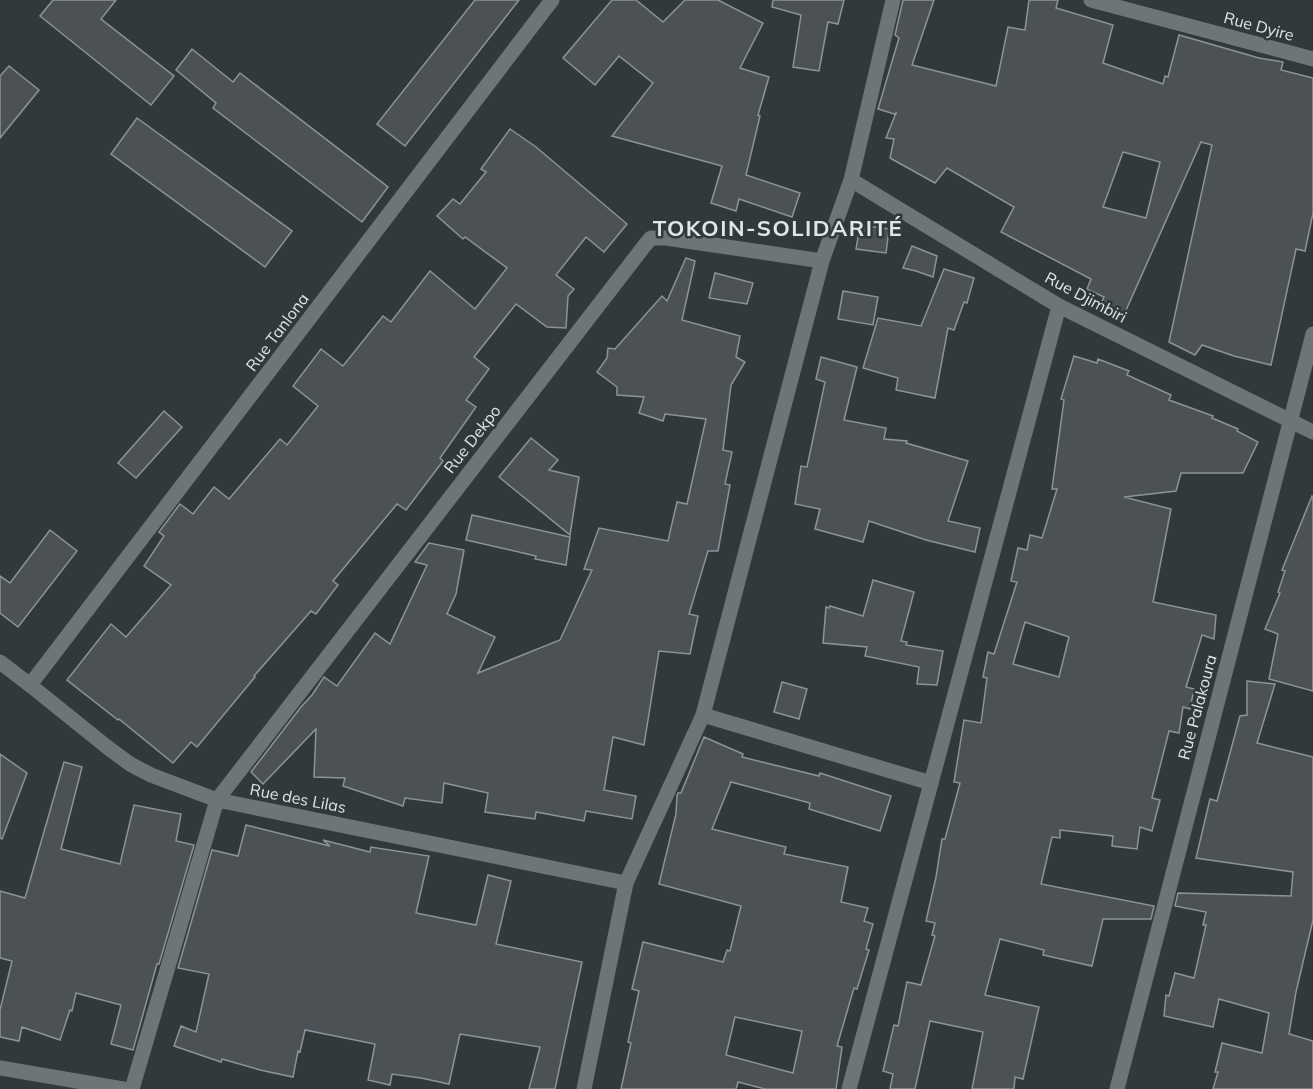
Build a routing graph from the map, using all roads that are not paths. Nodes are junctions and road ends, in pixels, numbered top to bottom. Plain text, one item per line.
1 (552, 0) edge
2 (893, 0) edge
3 (1091, 0) edge
4 (1313, 59) edge
5 (850, 180) junction
6 (822, 261) junction
7 (1059, 306) junction
8 (1313, 334) edge
9 (1290, 420) junction
10 (1313, 432) edge
11 (0, 662) edge
12 (30, 684) junction
13 (703, 716) junction
14 (931, 783) junction
15 (217, 800) junction
16 (626, 883) junction
17 (0, 1068) edge
18 (123, 1089) edge
19 (132, 1089) edge
20 (584, 1089) edge
21 (849, 1089) edge
22 (1117, 1089) edge

1 - 12 street, Rue Tanlona
2 - 5 street
3 - 4 street, Rue Dyire
5 - 6 street
5 - 7 street, Rue Djimbiri
6 - 13 street
6 - 15 street, Rue Dekpo
7 - 9 street, Rue Djimbiri
7 - 14 street
8 - 9 street, Rue Palakoura
9 - 10 street, Rue Djimbiri
9 - 22 street, Rue Palakoura
11 - 12 street, Rue des Lilas
12 - 15 street, Rue des Lilas
13 - 14 street
13 - 16 street
14 - 21 street
15 - 16 street, Rue des Lilas
15 - 19 street
16 - 20 street
17 - 18 street

